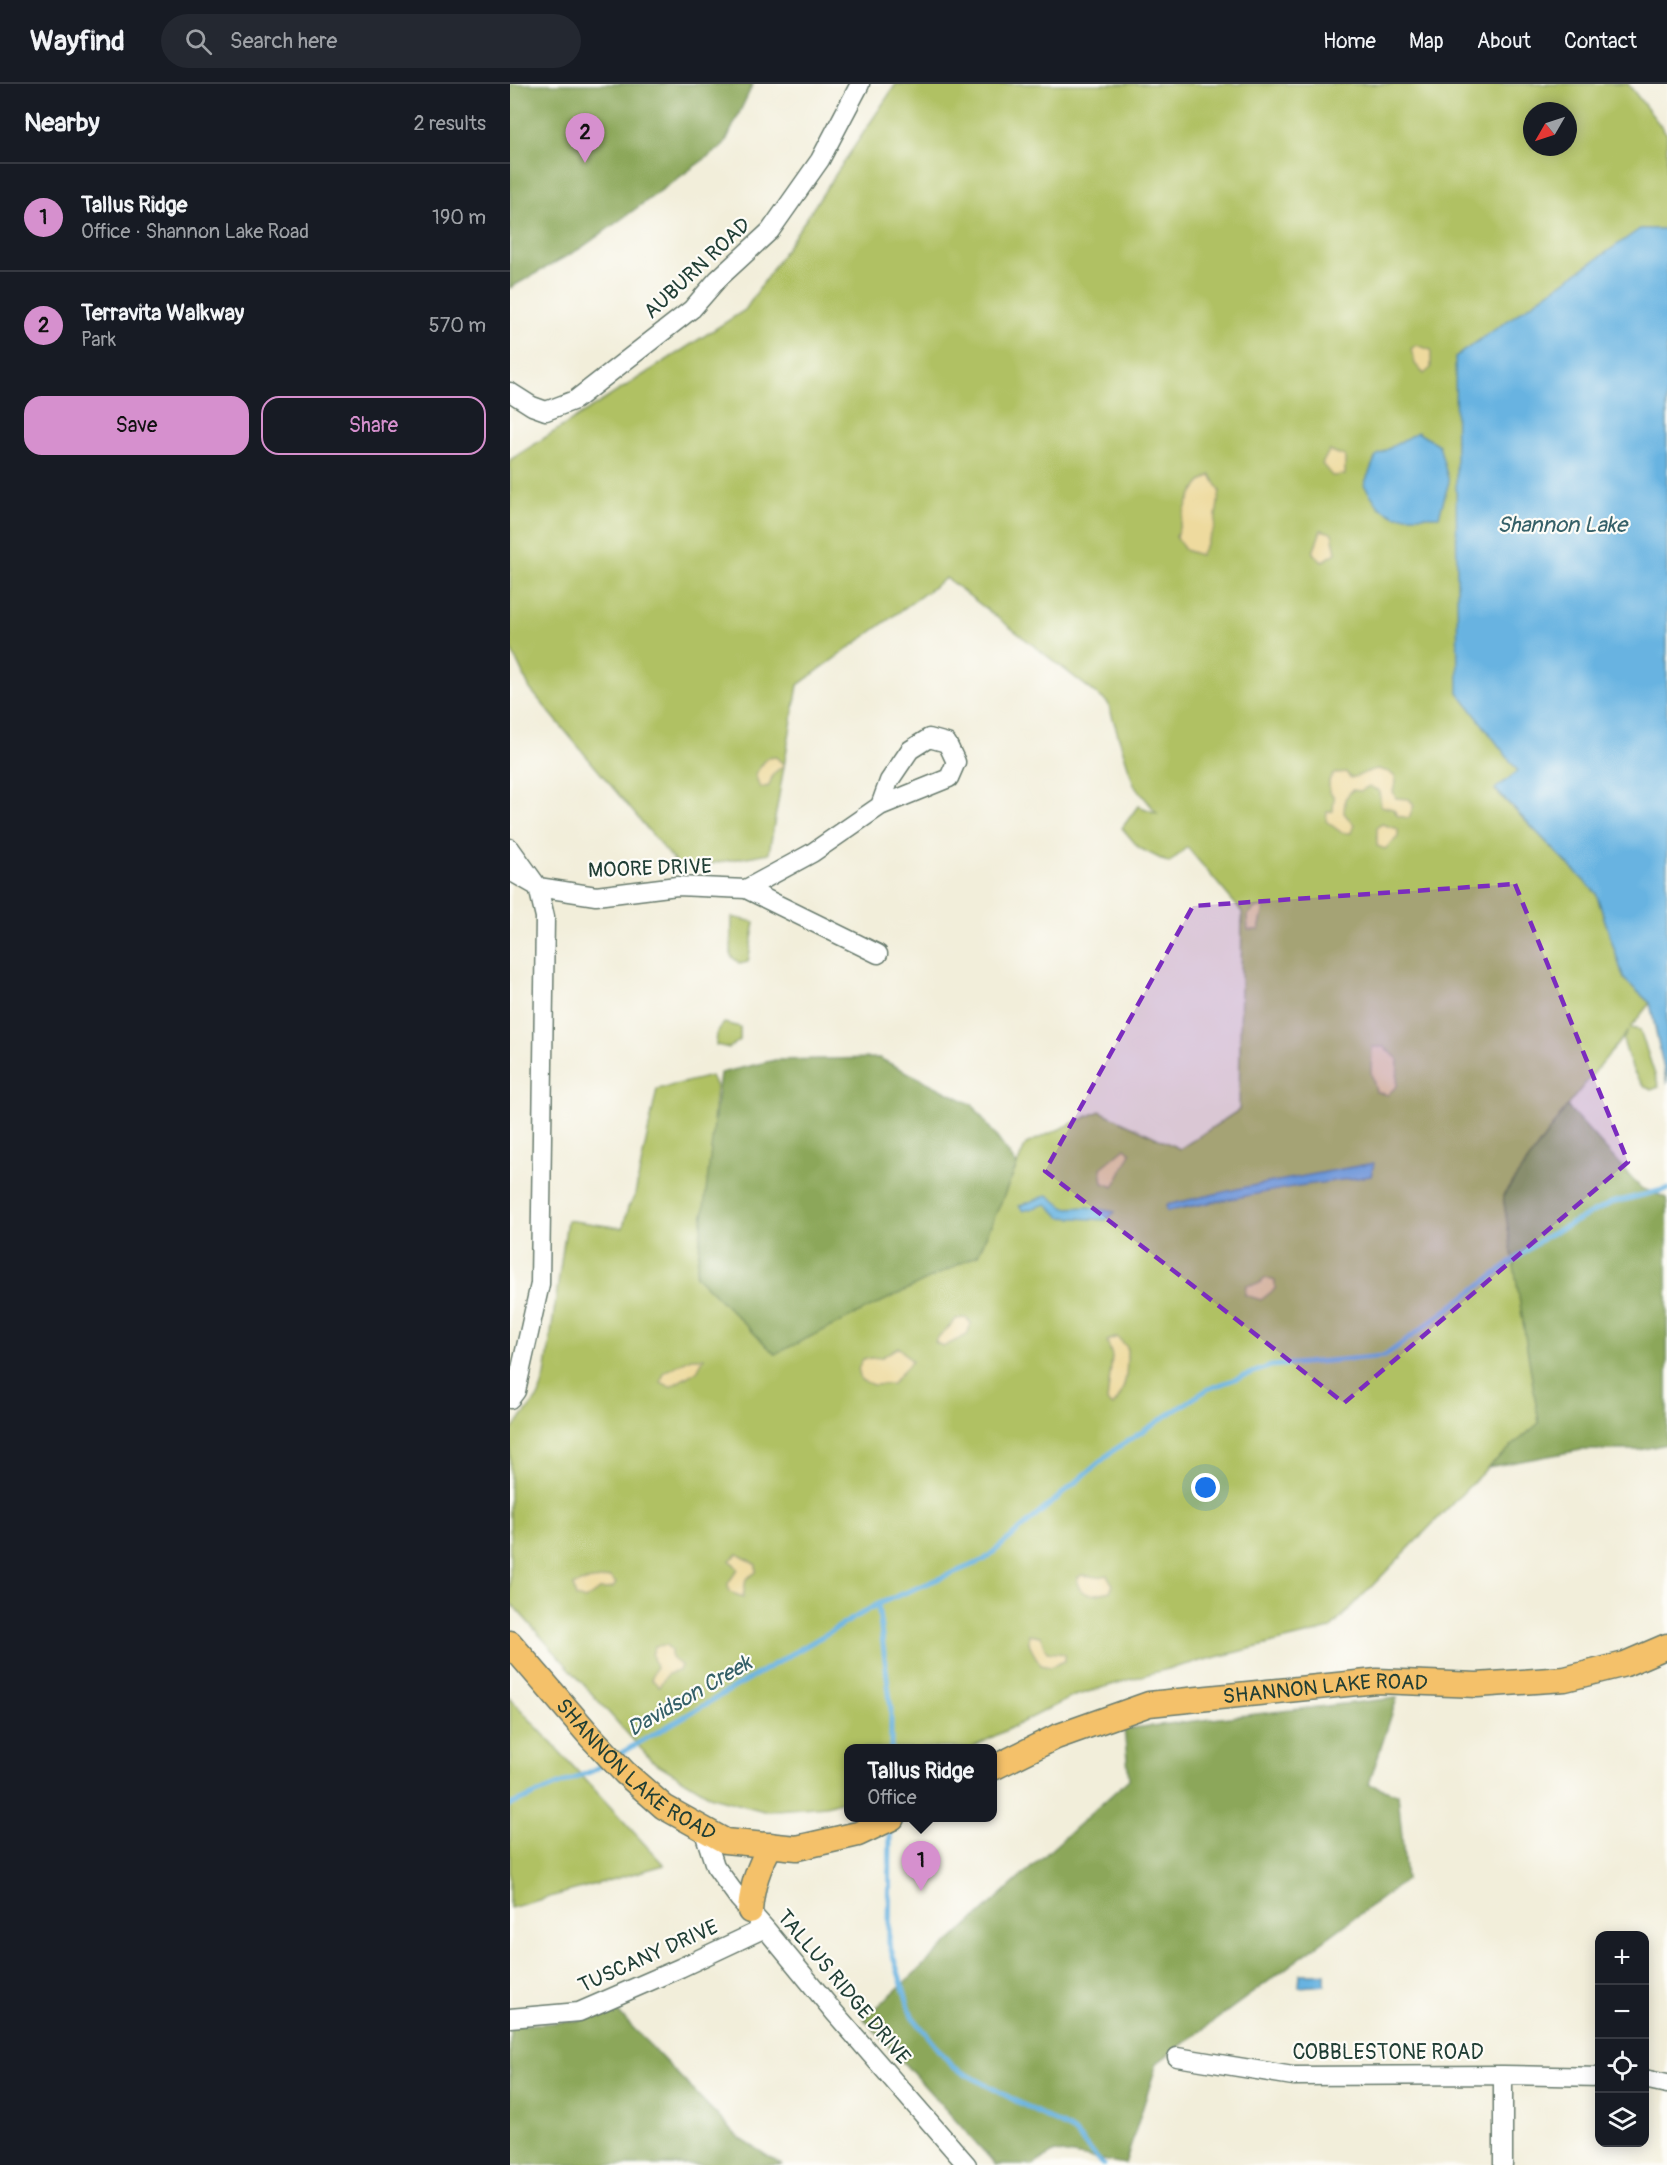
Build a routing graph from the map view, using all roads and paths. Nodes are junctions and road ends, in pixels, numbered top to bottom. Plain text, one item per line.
1 (860, 84) edge
2 (510, 392) edge
3 (880, 806) dead end
4 (510, 848) edge
5 (510, 871) edge
6 (538, 886) junction
7 (746, 889) junction
8 (878, 954) dead end
9 (510, 1400) edge
10 (510, 1643) edge
11 (1667, 1646) edge
12 (997, 1766) edge
13 (884, 1822) edge
14 (703, 1829) junction
15 (771, 1845) junction
16 (758, 1920) junction
17 (510, 2018) edge
18 (1178, 2057) dead end
19 (1503, 2075) junction
20 (1595, 2077) edge
21 (1649, 2080) edge
22 (1667, 2084) edge
23 (967, 2165) edge
24 (1503, 2165) edge

1 - 2 street, AUBURN ROAD
3 - 7 street
4 - 6 street
5 - 6 street, MOORE DRIVE
6 - 7 street, MOORE DRIVE
6 - 9 street
7 - 8 street
10 - 14 main road, SHANNON LAKE ROAD
11 - 12 main road, SHANNON LAKE ROAD
13 - 15 main road, SHANNON LAKE ROAD
14 - 15 main road, SHANNON LAKE ROAD
14 - 16 street, TALLUS RIDGE DRIVE
15 - 16 main road
16 - 17 street, TUSCANY DRIVE
16 - 23 street, TALLUS RIDGE DRIVE
18 - 19 street, COBBLESTONE ROAD
19 - 20 street, COBBLESTONE ROAD
19 - 24 street
21 - 22 street

